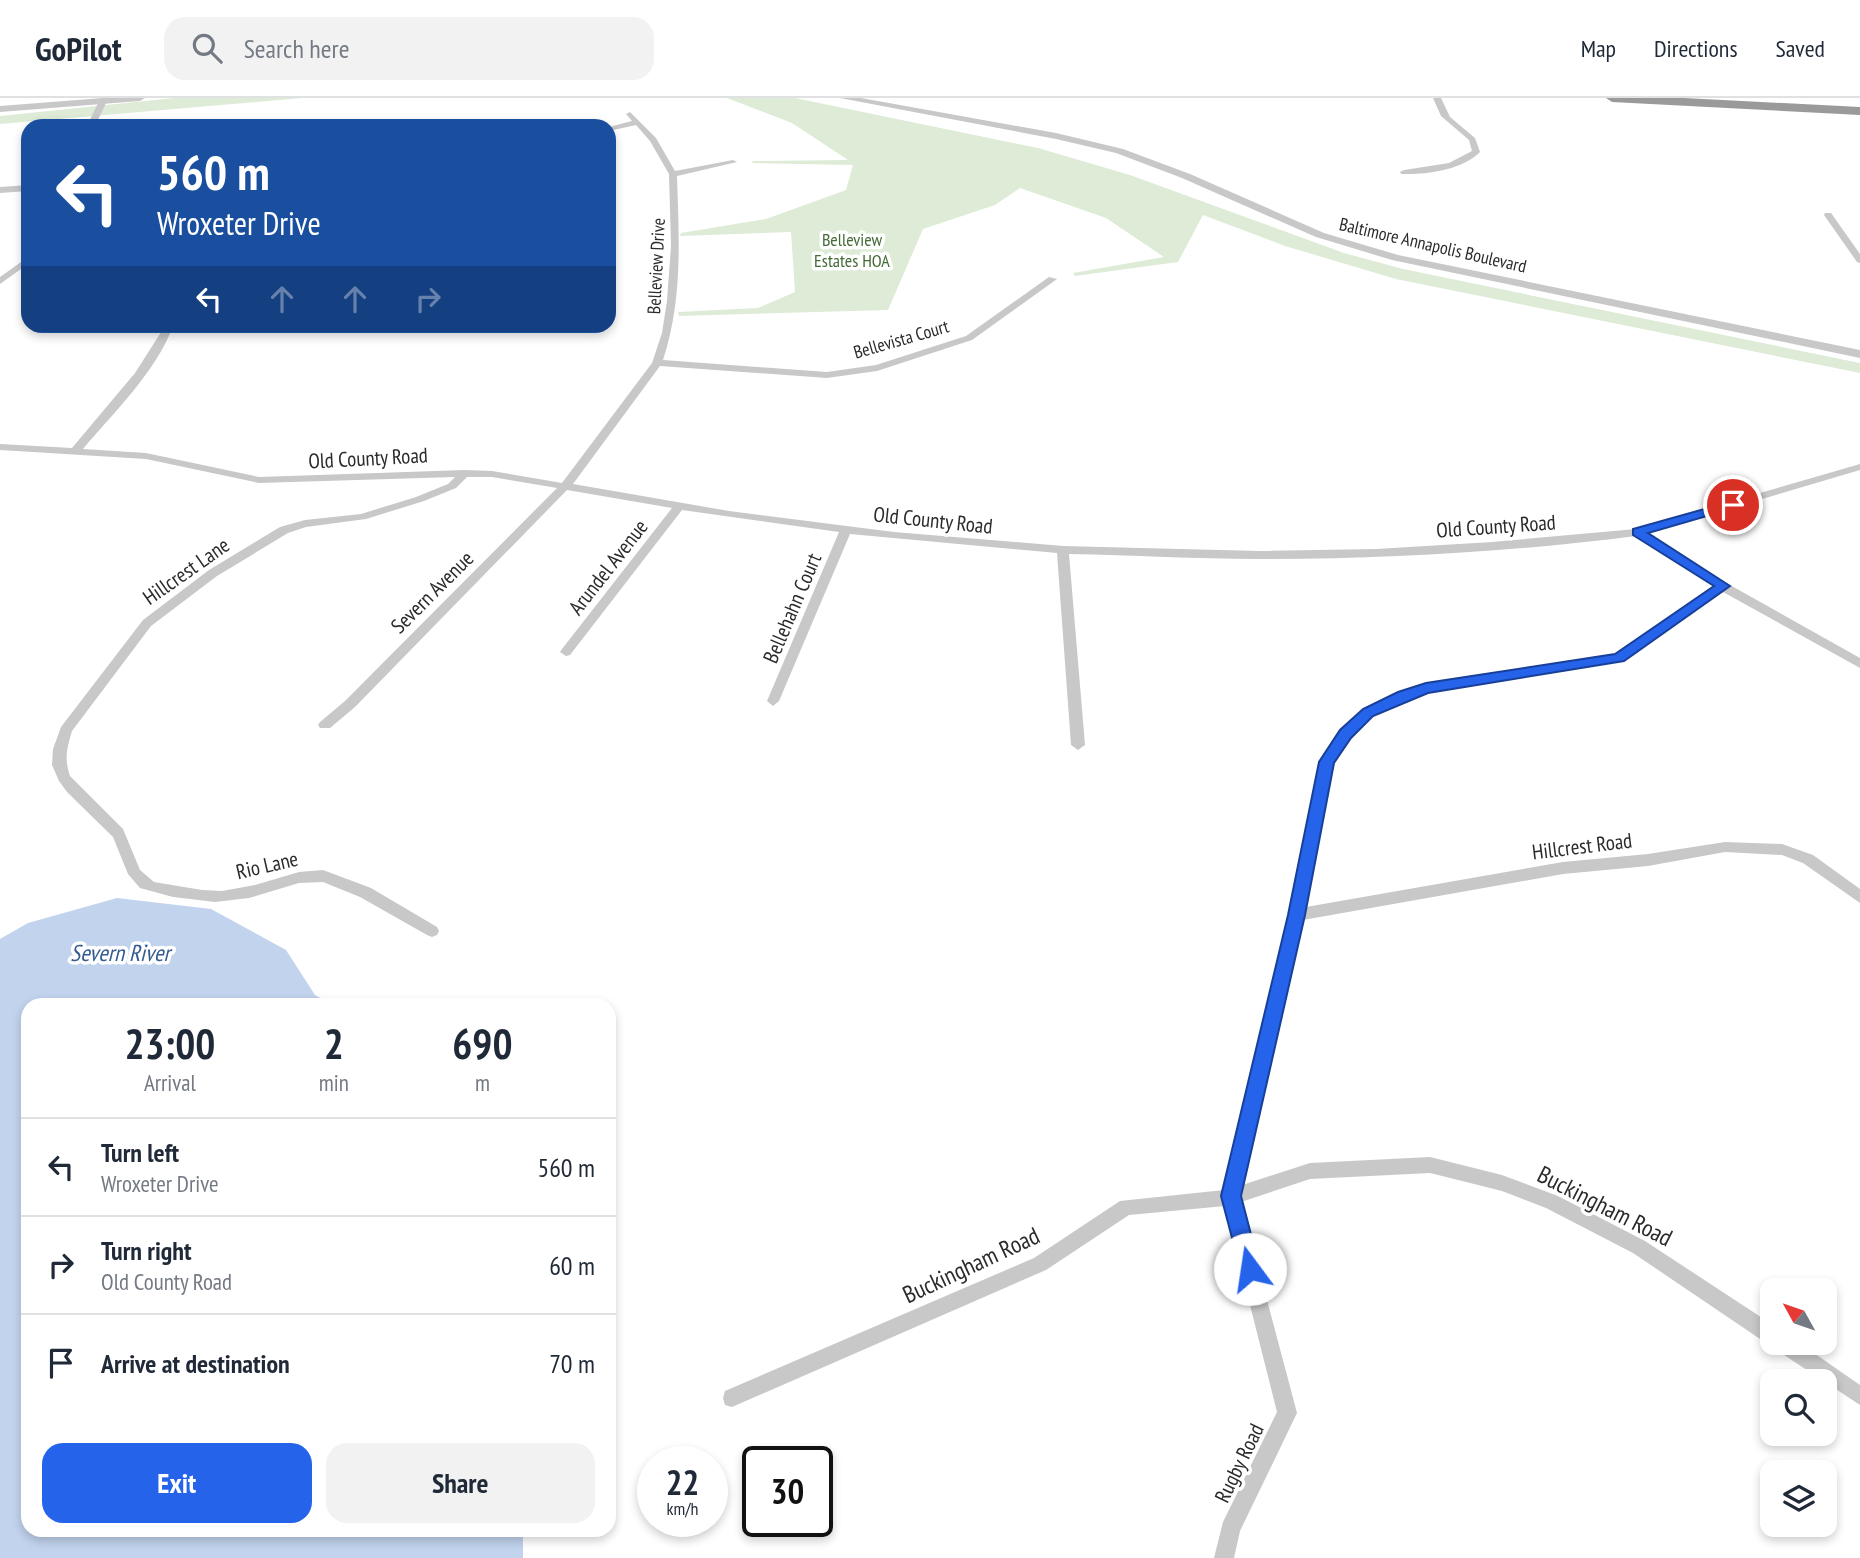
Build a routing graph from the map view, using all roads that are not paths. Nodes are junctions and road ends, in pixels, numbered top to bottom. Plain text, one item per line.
1 (140, 98) edge
2 (845, 98) edge
3 (1437, 98) edge
4 (1612, 98) edge
5 (1793, 98) edge
6 (104, 100) edge
7 (1860, 102) edge
8 (0, 108) edge
9 (1860, 111) edge
10 (94, 119) edge
11 (616, 127) edge
12 (733, 163) dead end
13 (1404, 172) dead end
14 (673, 174) junction
15 (21, 188) edge
16 (0, 190) edge
17 (1828, 215) dead end
18 (1860, 260) edge
19 (21, 265) edge
20 (1052, 279) dead end
21 (0, 281) edge
22 (166, 333) edge
23 (1860, 354) edge
24 (657, 363) junction
25 (0, 447) edge
26 (76, 450) junction
27 (1860, 467) edge
28 (465, 473) junction
29 (564, 484) junction
30 (680, 505) junction
31 (846, 530) junction
32 (1637, 532) junction
33 (1063, 550) junction
34 (1723, 586) junction
35 (566, 652) dead end
36 (1860, 664) edge
37 (773, 701) dead end
38 (325, 725) dead end
39 (1078, 745) dead end
40 (125, 844) joint
41 (1860, 897) edge
42 (1297, 915) junction
43 (432, 930) dead end
44 (1231, 1196) junction
45 (1760, 1327) edge
46 (1801, 1355) edge
47 (1860, 1396) edge
48 (732, 1398) dead end
49 (1224, 1558) edge

1 - 6 street
2 - 23 street, Baltimore Annapolis Boulevard
3 - 13 street
4 - 9 highway
5 - 7 highway
6 - 8 street
6 - 10 street
11 - 14 street, Belleview Drive
12 - 14 street
14 - 24 street, Belleview Drive
15 - 16 street
17 - 18 street
19 - 21 street
20 - 24 street, Bellevista Court
22 - 26 street
24 - 29 street, Belleview Drive
25 - 26 street, Old County Road
26 - 28 street, Old County Road
27 - 32 street, Old County Road
28 - 29 street, Old County Road
28 - 40 street, Hillcrest Lane
29 - 30 street, Old County Road
29 - 38 street, Severn Avenue
30 - 31 street, Old County Road
30 - 35 street, Arundel Avenue
31 - 33 street, Old County Road
31 - 37 street, Bellehahn Court
32 - 33 street, Old County Road
32 - 34 street
33 - 39 street
34 - 36 street
34 - 42 street, Rugby Road
40 - 43 street, Rio Lane
41 - 42 street, Hillcrest Road
42 - 44 street, Rugby Road
44 - 45 street, Buckingham Road
44 - 48 street, Buckingham Road
44 - 49 street, Rugby Road
46 - 47 street

